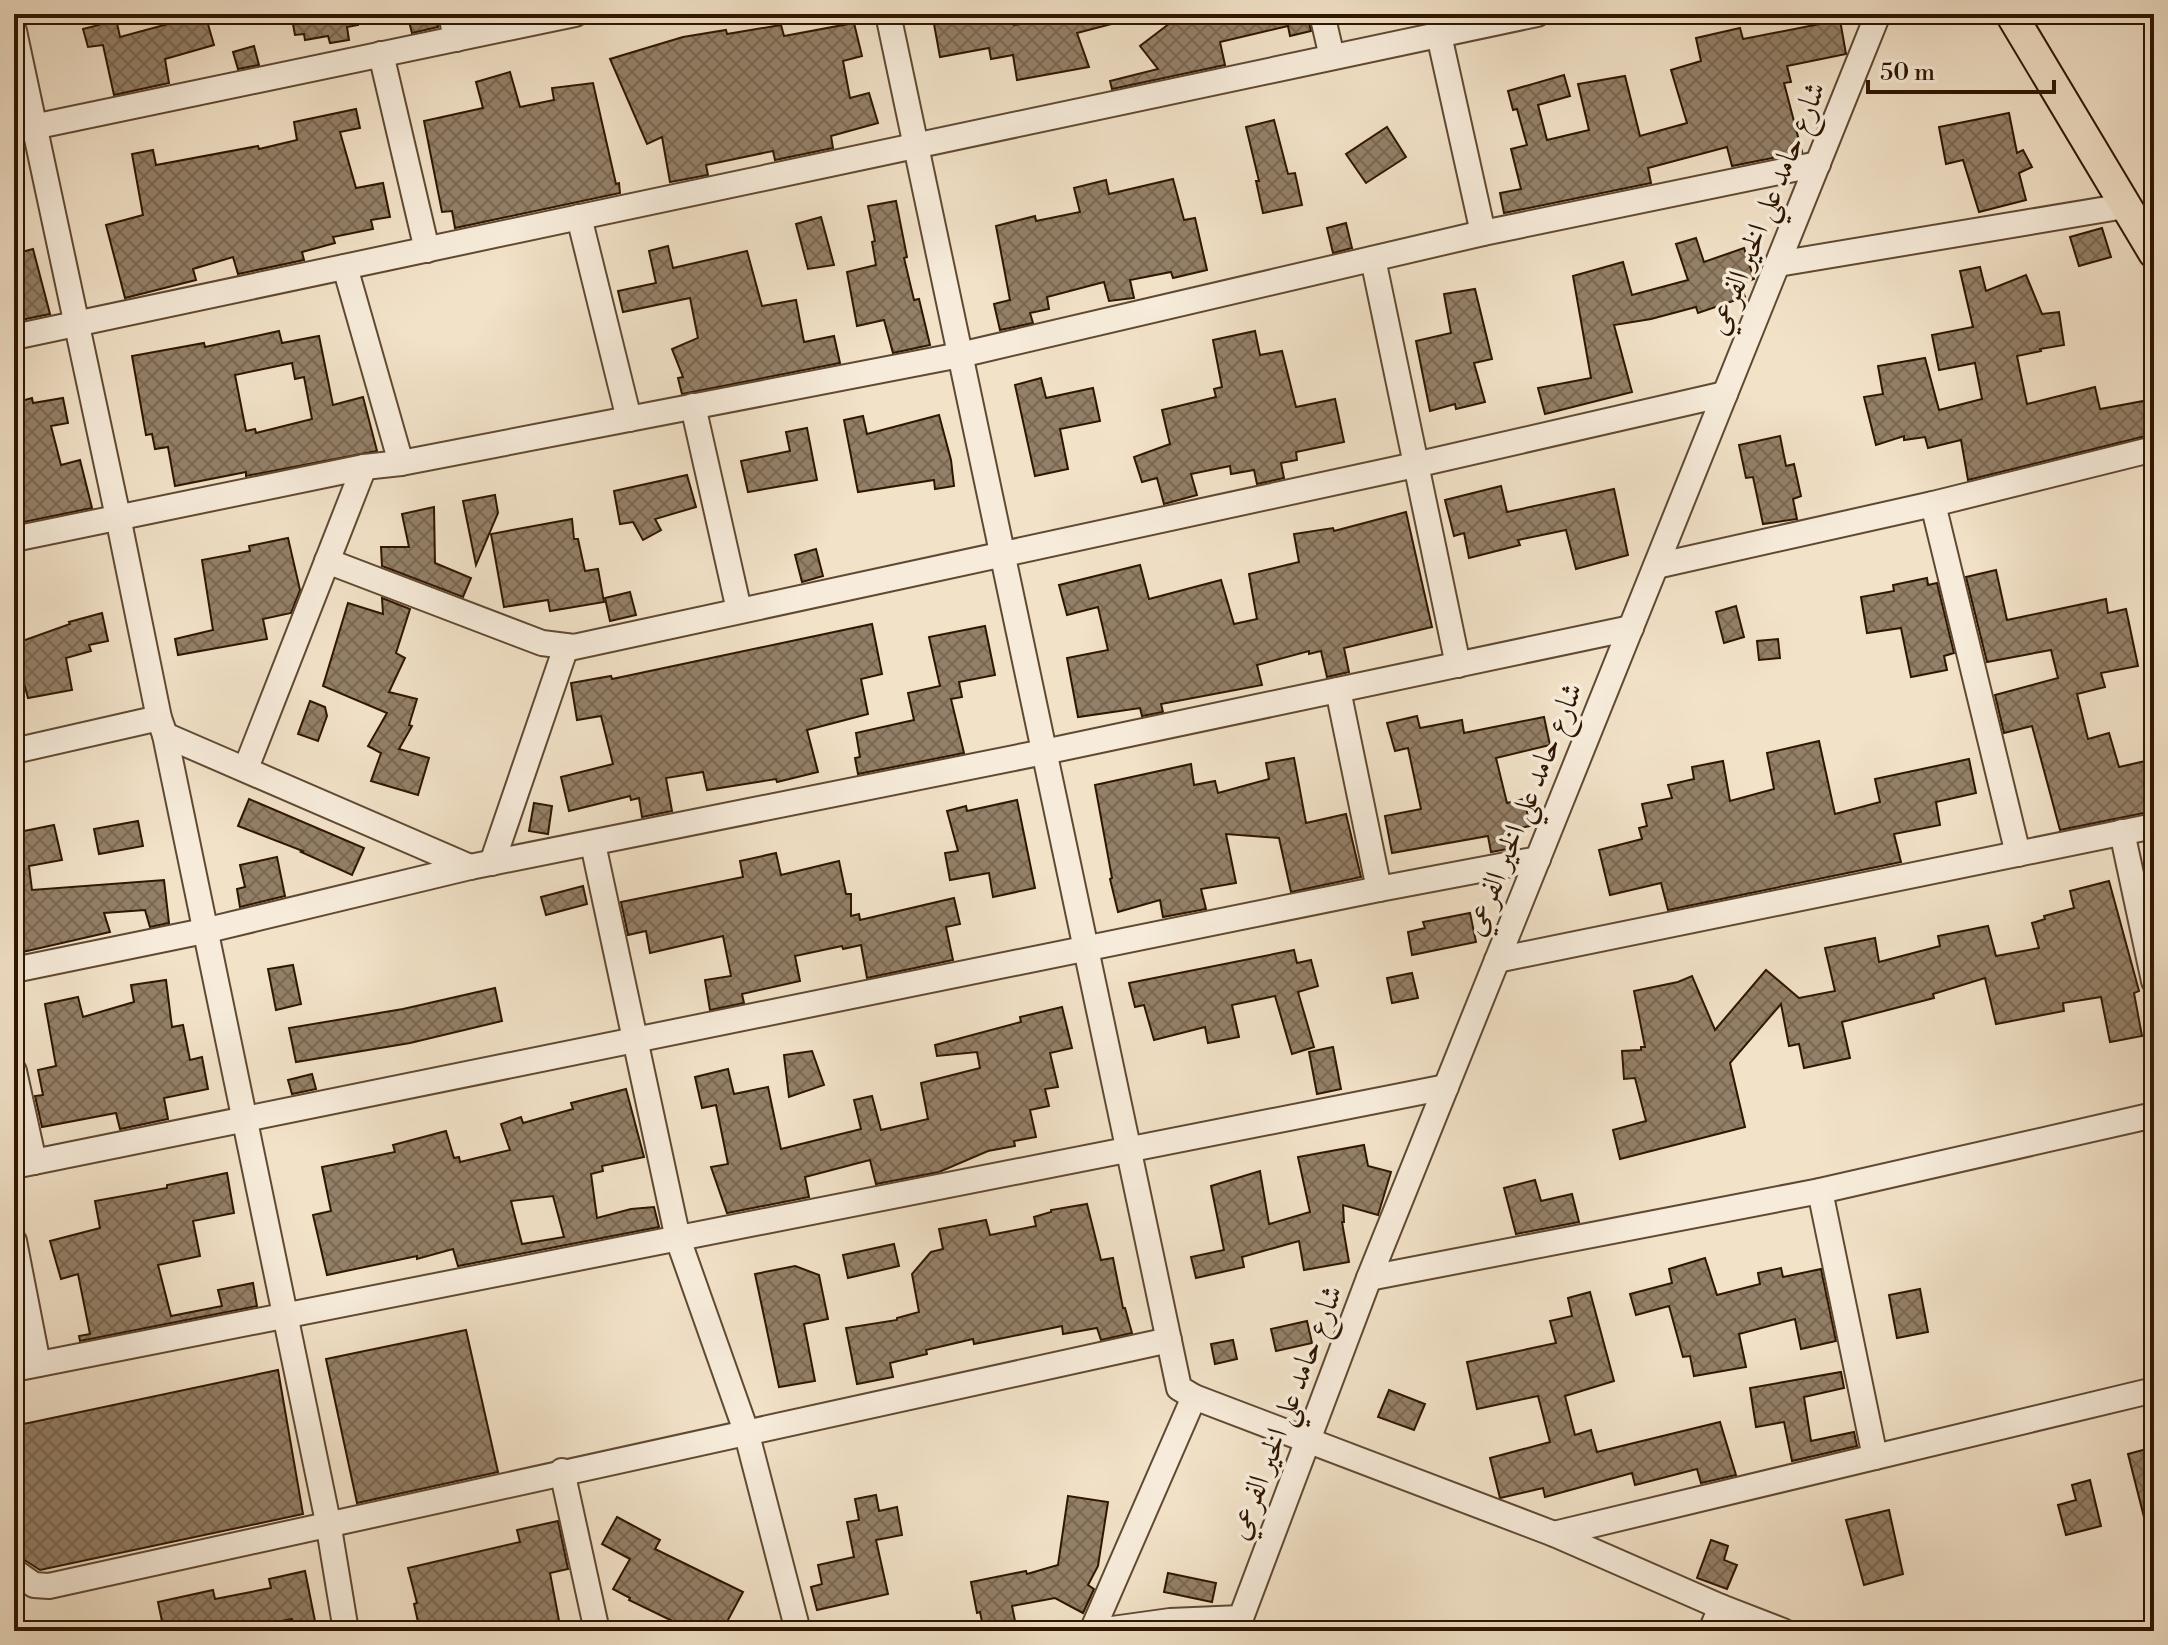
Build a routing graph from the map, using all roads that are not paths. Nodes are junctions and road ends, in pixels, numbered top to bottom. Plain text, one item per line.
1 (451, 14) edge
2 (575, 14) edge
3 (888, 14) edge
4 (1322, 14) edge
5 (1537, 14) edge
6 (1878, 14) edge
7 (2011, 14) edge
8 (14, 31) edge
9 (1439, 35) junction
10 (456, 39) junction
11 (381, 54) junction
12 (1332, 57) junction
13 (24, 128) edge
14 (916, 146) junction
15 (1818, 164) junction
16 (2125, 206) junction
17 (579, 217) junction
18 (1483, 233) junction
19 (427, 250) junction
20 (2154, 253) edge
21 (1373, 259) junction
22 (1778, 264) junction
23 (345, 267) junction
24 (76, 324) junction
25 (14, 337) edge
26 (960, 355) junction
27 (1725, 394) junction
28 (693, 406) junction
29 (629, 419) junction
30 (2154, 449) edge
31 (401, 463) junction
32 (1415, 465) junction
33 (364, 467) junction
34 (1933, 504) junction
35 (118, 517) junction
36 (14, 539) edge
37 (1002, 553) junction
38 (327, 561) junction
39 (1656, 566) junction
40 (739, 610) junction
41 (1631, 628) junction
42 (566, 647) junction
43 (1458, 665) junction
44 (1338, 690) junction
45 (162, 726) junction
46 (14, 751) edge
47 (1044, 752) junction
48 (246, 768) junction
49 (2154, 826) edge
50 (2122, 832) junction
51 (593, 844) junction
52 (2018, 854) junction
53 (1538, 859) junction
54 (481, 865) junction
55 (1379, 889) junction
56 (204, 931) junction
57 (1086, 948) junction
58 (1497, 960) junction
59 (14, 970) edge
60 (2154, 981) edge
61 (634, 1040) junction
62 (14, 1071) edge
63 (1446, 1087) junction
64 (2154, 1115) edge
65 (244, 1120) junction
66 (1129, 1151) junction
67 (24, 1164) edge
68 (1820, 1191) junction
69 (678, 1239) junction
70 (14, 1241) edge
71 (1369, 1278) junction
72 (285, 1316) junction
73 (1169, 1340) junction
74 (38, 1364) junction
75 (14, 1369) edge
76 (2154, 1390) edge
77 (1186, 1393) junction
78 (746, 1431) junction
79 (1309, 1439) junction
80 (1875, 1457) junction
81 (562, 1471) junction
82 (328, 1522) junction
83 (1554, 1534) junction
84 (14, 1571) edge
85 (1721, 1607) junction
86 (1239, 1625) edge
87 (346, 1631) edge
88 (597, 1631) edge
89 (798, 1631) edge
90 (1092, 1631) edge
91 (1098, 1631) edge
92 (1711, 1631) edge
93 (1783, 1631) edge

1 - 10 street
2 - 10 street
3 - 14 street
4 - 12 street
5 - 9 street
6 - 15 street, شارع حامد علي الخير الفرعي
7 - 16 main road
8 - 13 street
9 - 12 street
9 - 18 street
10 - 11 street
11 - 13 street
11 - 19 street
12 - 14 street
13 - 24 street
14 - 17 street
14 - 26 street
15 - 18 street
15 - 22 street, شارع حامد علي الخير الفرعي
16 - 20 main road
16 - 22 street
17 - 19 street
17 - 29 street
18 - 21 street
19 - 23 street
21 - 26 street
21 - 32 street
22 - 27 street, شارع حامد علي الخير الفرعي
23 - 24 street
23 - 31 street
24 - 25 street
24 - 35 street
26 - 28 street
26 - 37 street
27 - 32 street
27 - 39 street, شارع حامد علي الخير الفرعي
28 - 29 street
28 - 40 street
29 - 31 street
30 - 34 street
31 - 33 street
32 - 37 street
32 - 43 street
33 - 35 street
33 - 38 street
34 - 39 street
34 - 52 street
35 - 36 street
35 - 45 street
37 - 40 street
37 - 47 street
38 - 42 street
38 - 48 street
39 - 41 street, شارع حامد علي الخير الفرعي
40 - 42 street
41 - 43 street
41 - 53 street, شارع حامد علي الخير الفرعي
42 - 54 street
43 - 44 street
44 - 47 street
44 - 55 street
45 - 46 street
45 - 48 street
45 - 56 street
47 - 51 street
47 - 57 street
48 - 54 street
49 - 50 street
50 - 52 street
50 - 60 street
51 - 54 street
51 - 61 street
52 - 58 street
53 - 55 street
53 - 58 street, شارع حامد علي الخير الفرعي
54 - 56 street
55 - 57 street
56 - 59 street
56 - 65 street
57 - 61 street
57 - 66 street
58 - 63 street, شارع حامد علي الخير الفرعي
61 - 65 street
61 - 69 street
62 - 67 street
63 - 66 street
63 - 71 street, شارع حامد علي الخير الفرعي
64 - 68 street
65 - 67 street
65 - 72 street
66 - 69 street
66 - 73 street
68 - 71 street
68 - 80 street
69 - 72 street
69 - 78 street
70 - 74 street
71 - 79 street, شارع حامد علي الخير الفرعي
72 - 74 street
72 - 82 street
73 - 77 street
73 - 78 street
74 - 75 street
76 - 80 street
77 - 79 street
77 - 90 street
78 - 81 street
78 - 89 street
79 - 83 street
79 - 86 street, شارع حامد علي الخير الفرعي
80 - 83 street
81 - 82 street
81 - 88 street
82 - 84 street
82 - 87 street
83 - 85 street
85 - 92 street
85 - 93 street
86 - 91 street

